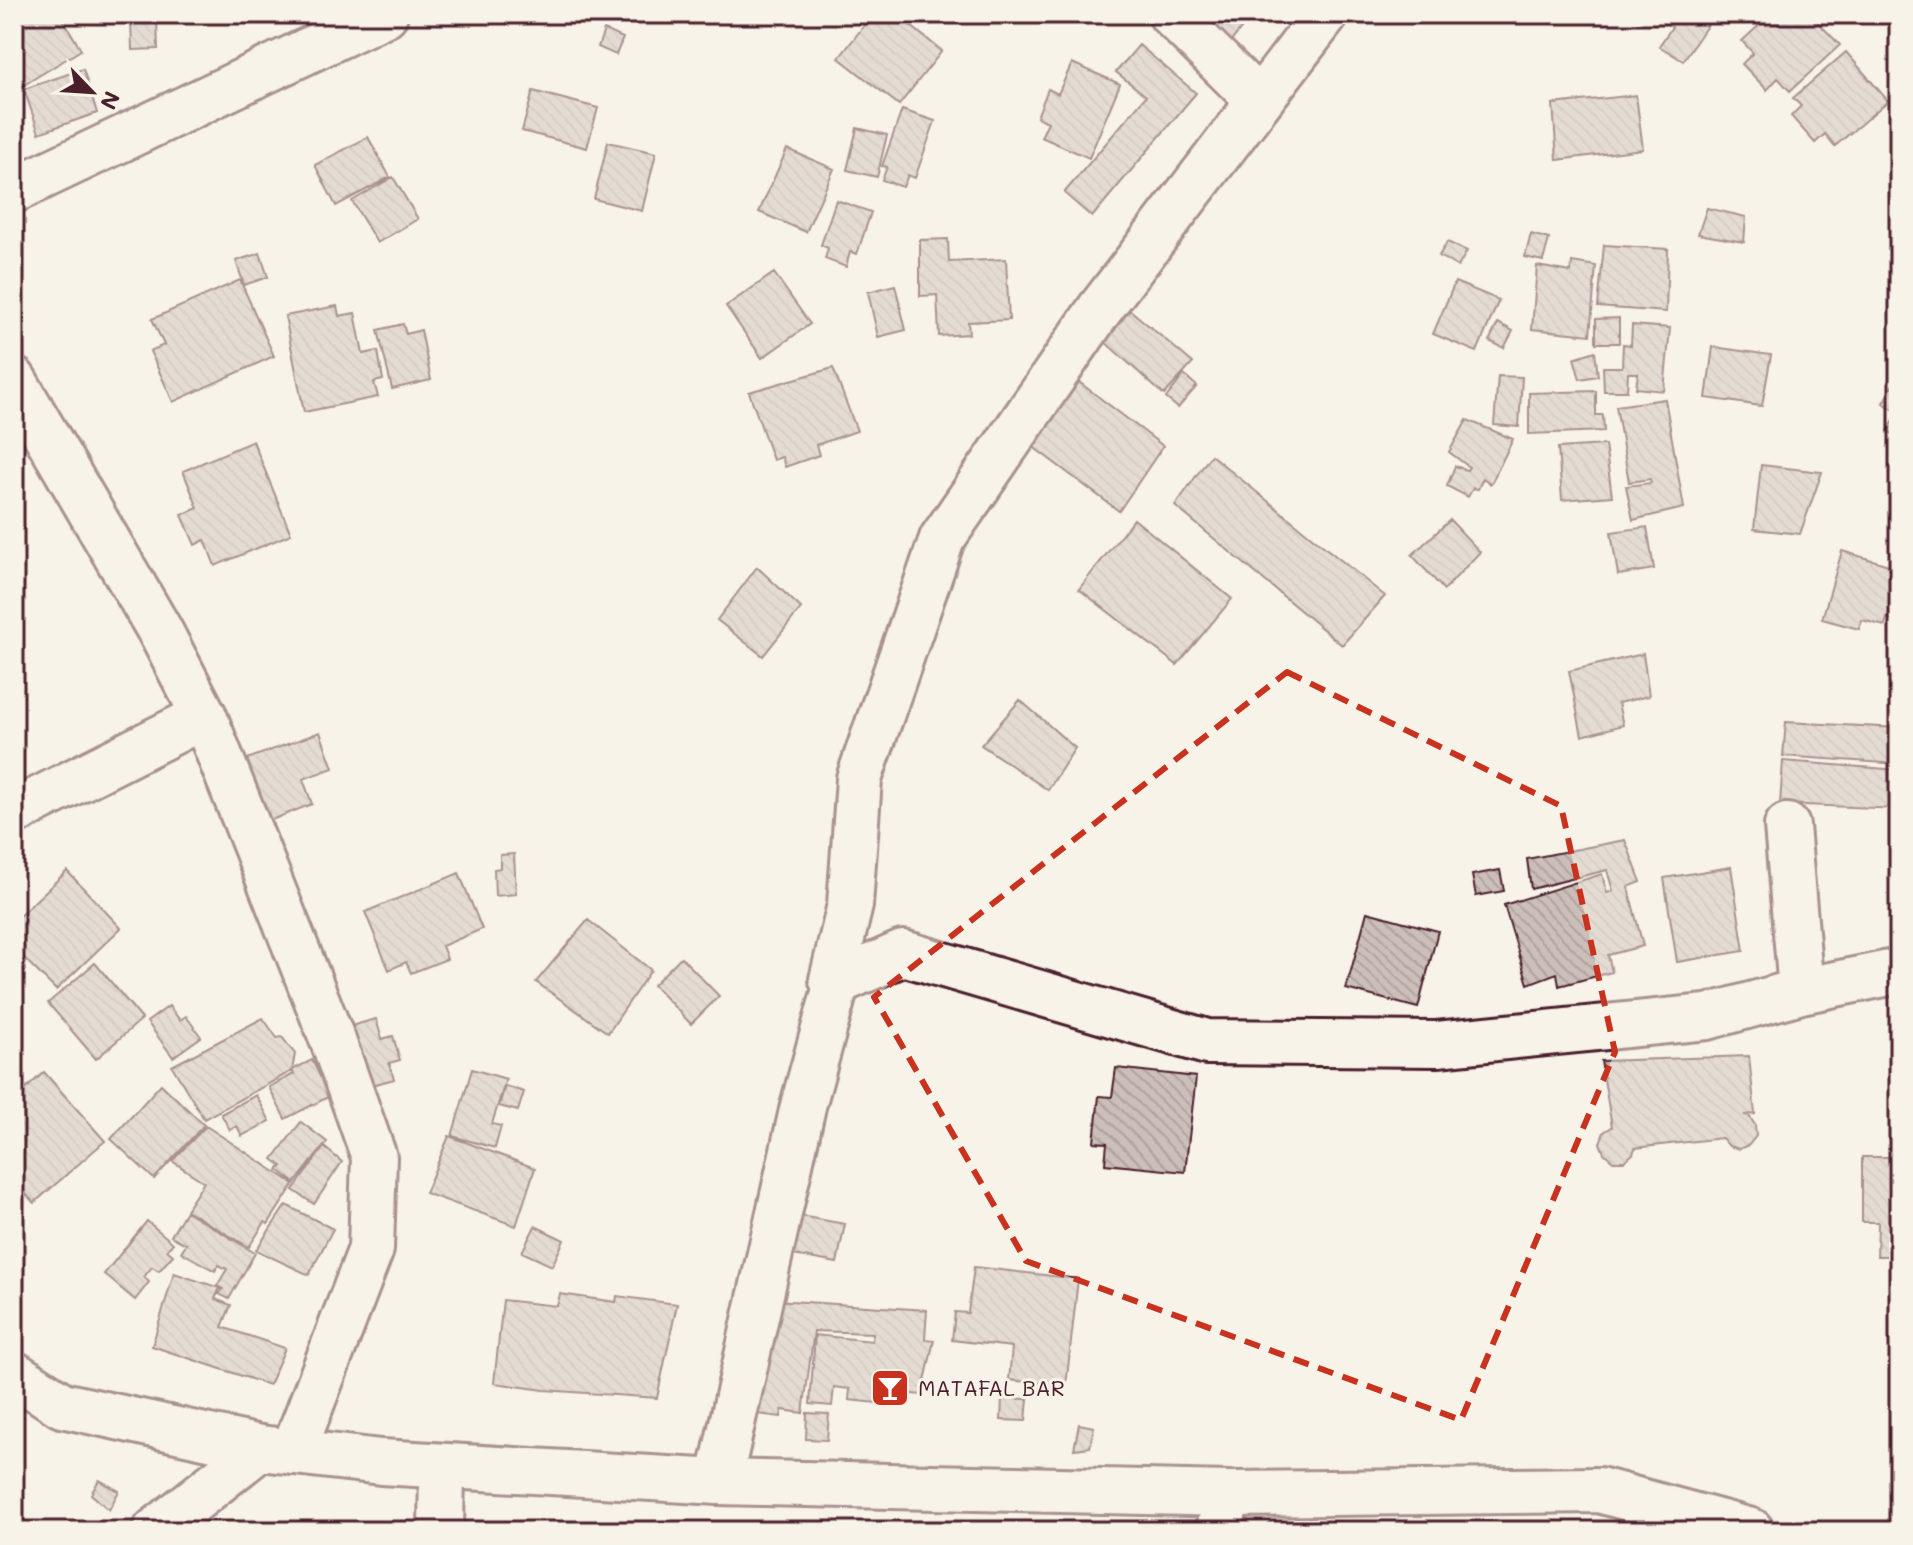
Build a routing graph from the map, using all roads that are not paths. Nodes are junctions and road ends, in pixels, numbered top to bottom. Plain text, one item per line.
1 (385, 14) edge
2 (1171, 14) edge
3 (1326, 14) edge
4 (1259, 101) junction
5 (14, 190) edge
6 (14, 380) edge
7 (204, 716) junction
8 (14, 812) edge
9 (1787, 826) dead end
10 (1899, 971) edge
11 (837, 982) junction
12 (1801, 991) junction
13 (14, 1374) edge
14 (277, 1450) junction
15 (442, 1466) junction
16 (719, 1482) junction
17 (1223, 1513) edge
18 (155, 1531) edge
19 (441, 1531) edge
20 (1751, 1531) edge

1 - 5 street
2 - 4 street
3 - 4 street
4 - 11 street
6 - 7 street
7 - 8 street
7 - 14 street
9 - 12 street
10 - 12 street
11 - 12 street
11 - 16 street
13 - 14 street
14 - 15 street
14 - 18 street
15 - 16 street
15 - 19 street
16 - 17 street
17 - 20 street

